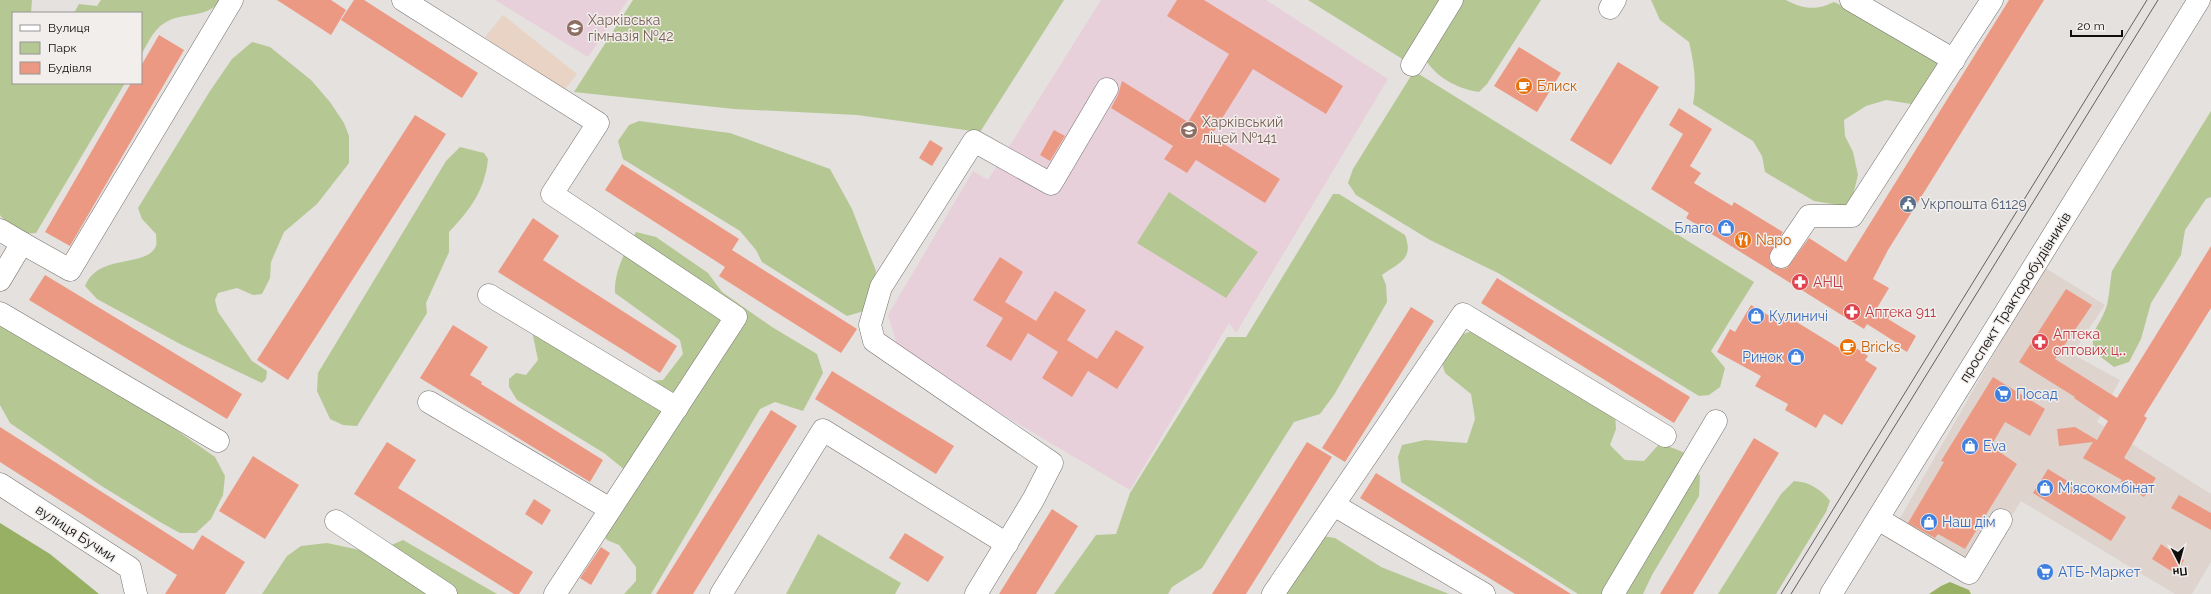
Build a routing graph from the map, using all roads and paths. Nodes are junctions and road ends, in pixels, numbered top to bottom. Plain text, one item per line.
1 (232, 0) edge
2 (403, 0) edge
3 (1452, 0) edge
4 (1851, 0) edge
5 (1992, 0) edge
6 (2199, 0) edge
7 (1954, 60) junction
8 (1412, 64) dead end
9 (1107, 89) dead end
10 (0, 230) edge
11 (22, 243) junction
12 (1781, 257) dead end
13 (0, 280) edge
14 (488, 295) dead end
15 (0, 313) edge
16 (429, 402) dead end
17 (677, 408) junction
18 (1716, 421) dead end
19 (1665, 436) dead end
20 (218, 441) dead end
21 (0, 484) edge
22 (1334, 505) junction
23 (610, 509) junction
24 (1878, 519) junction
25 (2001, 520) dead end
26 (336, 521) dead end
27 (1007, 544) junction
28 (136, 594) edge
29 (446, 594) edge
30 (555, 594) edge
31 (721, 594) edge
32 (976, 594) edge
33 (1273, 594) edge
34 (1484, 594) edge
35 (1613, 594) edge
36 (1831, 594) edge

1 - 11 street
2 - 17 street
3 - 8 street
4 - 7 street
5 - 7 street
6 - 24 street, проспект Тракторобудівників
7 - 12 street
9 - 27 street
10 - 11 street
11 - 13 street
14 - 17 street
15 - 20 street
16 - 23 street
17 - 23 street
18 - 35 street
19 - 22 street
21 - 28 street, вулиця Бучми
22 - 33 street
22 - 34 street
23 - 30 street
24 - 25 street
24 - 36 street, проспект Тракторобудівників
26 - 29 street
27 - 31 street
27 - 32 street

